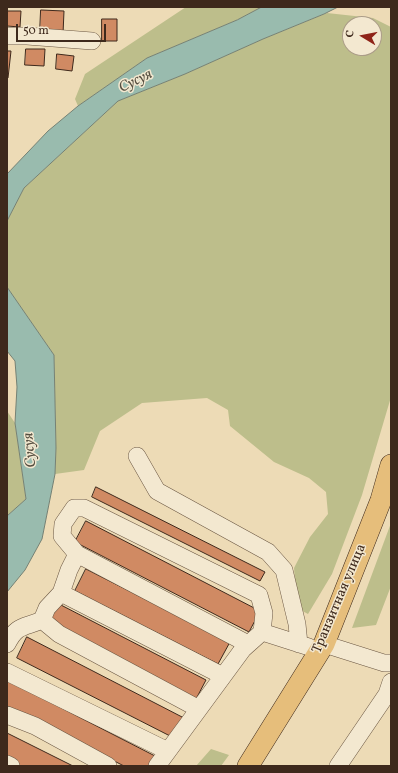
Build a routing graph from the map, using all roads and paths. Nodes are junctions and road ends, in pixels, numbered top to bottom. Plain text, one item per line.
1 (7, 36) edge
2 (92, 41) dead end
3 (137, 456) dead end
4 (391, 465) edge
5 (77, 554) junction
6 (61, 593) junction
7 (42, 620) junction
8 (262, 632) junction
9 (7, 644) edge
10 (248, 644) junction
11 (299, 644) junction
12 (322, 647) junction
13 (391, 663) edge
14 (7, 672) edge
15 (223, 676) junction
16 (391, 682) edge
17 (386, 705) edge
18 (199, 709) junction
19 (7, 715) edge
20 (168, 751) junction
21 (7, 764) edge
22 (12, 766) edge
23 (108, 766) edge
24 (157, 766) edge
25 (248, 766) edge
26 (338, 766) edge

1 - 2 street
3 - 11 street
4 - 12 main road, Транзитная улица
5 - 6 street
5 - 8 street
5 - 10 street
6 - 7 street
6 - 15 street
7 - 9 street
7 - 18 street
8 - 10 street
8 - 11 street
10 - 15 street
11 - 12 street
12 - 13 street
12 - 25 main road, Транзитная улица
14 - 20 street
15 - 18 street
16 - 17 street
17 - 26 street
18 - 20 street
19 - 23 street
20 - 24 street
21 - 22 street

